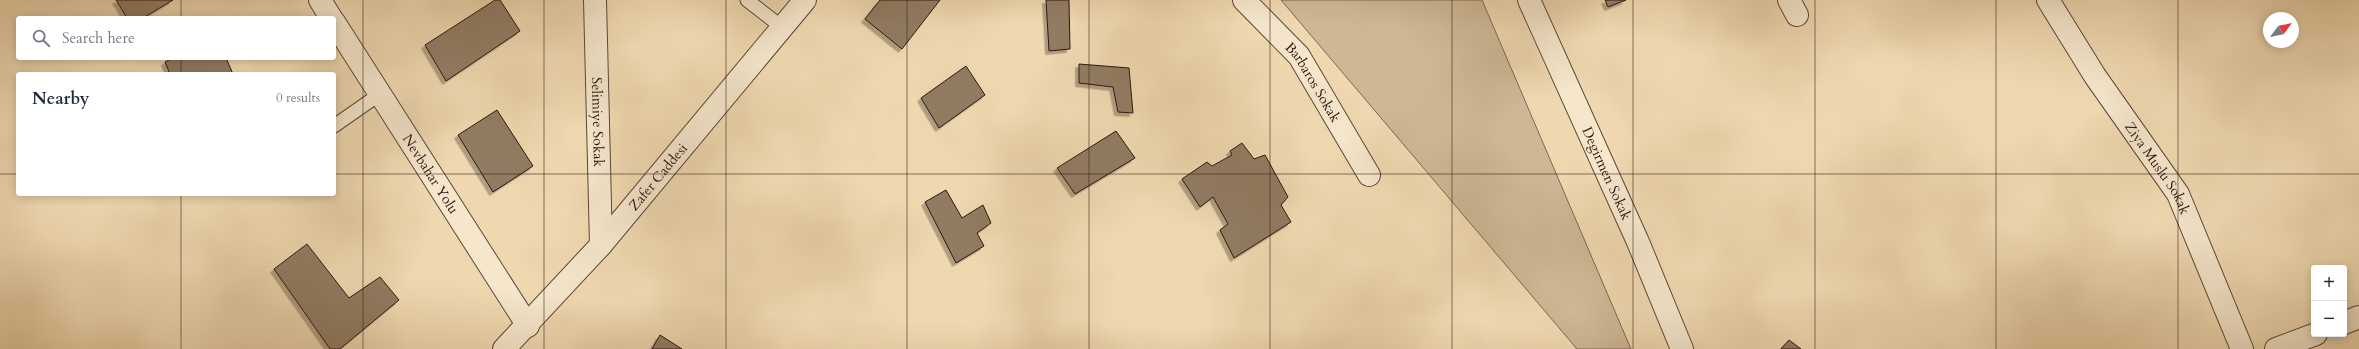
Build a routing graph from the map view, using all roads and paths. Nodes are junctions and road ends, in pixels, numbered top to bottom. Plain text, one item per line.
1 (320, 0) edge
2 (595, 0) edge
3 (747, 0) edge
4 (805, 0) edge
5 (1244, 0) edge
6 (1529, 0) edge
7 (2048, 0) edge
8 (331, 16) edge
9 (336, 25) edge
10 (783, 28) junction
11 (380, 94) junction
12 (336, 125) edge
13 (1369, 175) dead end
14 (602, 245) junction
15 (2359, 317) edge
16 (2347, 322) edge
17 (528, 326) junction
18 (2311, 336) edge
19 (504, 349) edge
20 (1682, 349) edge
21 (2242, 349) edge
22 (2276, 349) edge

1 - 8 street
2 - 14 street, Selimiye Sokak
3 - 10 lane
4 - 10 street, Zafer Caddesi
5 - 13 street, Barbaros Sokak
6 - 20 street, Degirmen Sokak
7 - 21 street, Ziya Muslu Sokak
9 - 11 street, Nevbahar Yolu
10 - 14 street, Zafer Caddesi
11 - 12 lane
11 - 17 street, Nevbahar Yolu
14 - 17 street, Zafer Caddesi
15 - 16 street
17 - 19 street, Zafer Caddesi
18 - 22 street

